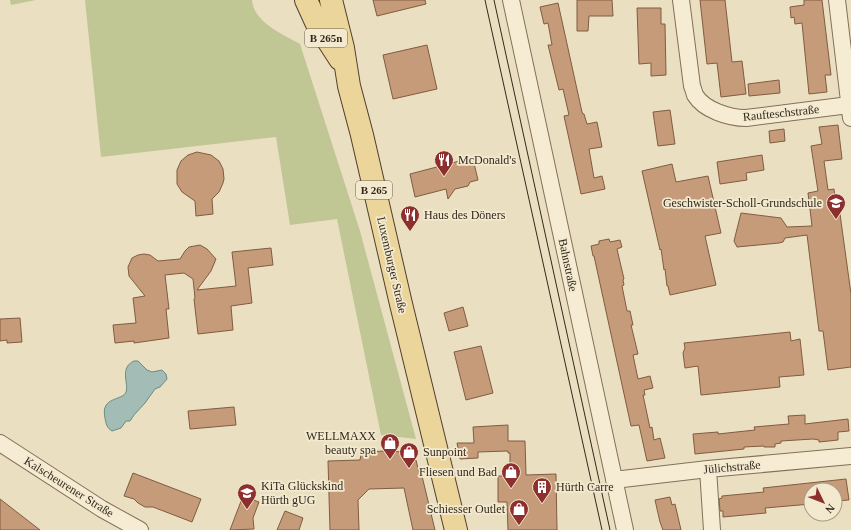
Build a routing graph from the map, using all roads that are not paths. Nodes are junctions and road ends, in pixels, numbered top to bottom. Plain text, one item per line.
1 (306, 0) edge
2 (332, 0) edge
3 (512, 0) edge
4 (681, 0) edge
5 (842, 5) edge
6 (347, 75) junction
7 (850, 111) edge
8 (0, 443) edge
9 (851, 456) edge
10 (708, 469) junction
11 (614, 480) junction
12 (140, 530) edge
13 (456, 530) edge
14 (625, 530) edge
15 (712, 530) edge

1 - 6 main road, B 265n
2 - 6 main road, Luxemburger Straße / B 265
3 - 11 street, Bahnstraße
4 - 7 street, Raufteschstraße
5 - 7 street
6 - 13 main road, Luxemburger Straße / B 265
8 - 12 street, Kalscheurener Straße
9 - 10 street, Jülichstraße
10 - 11 street, Jülichstraße
10 - 15 street
11 - 14 street, Bahnstraße

